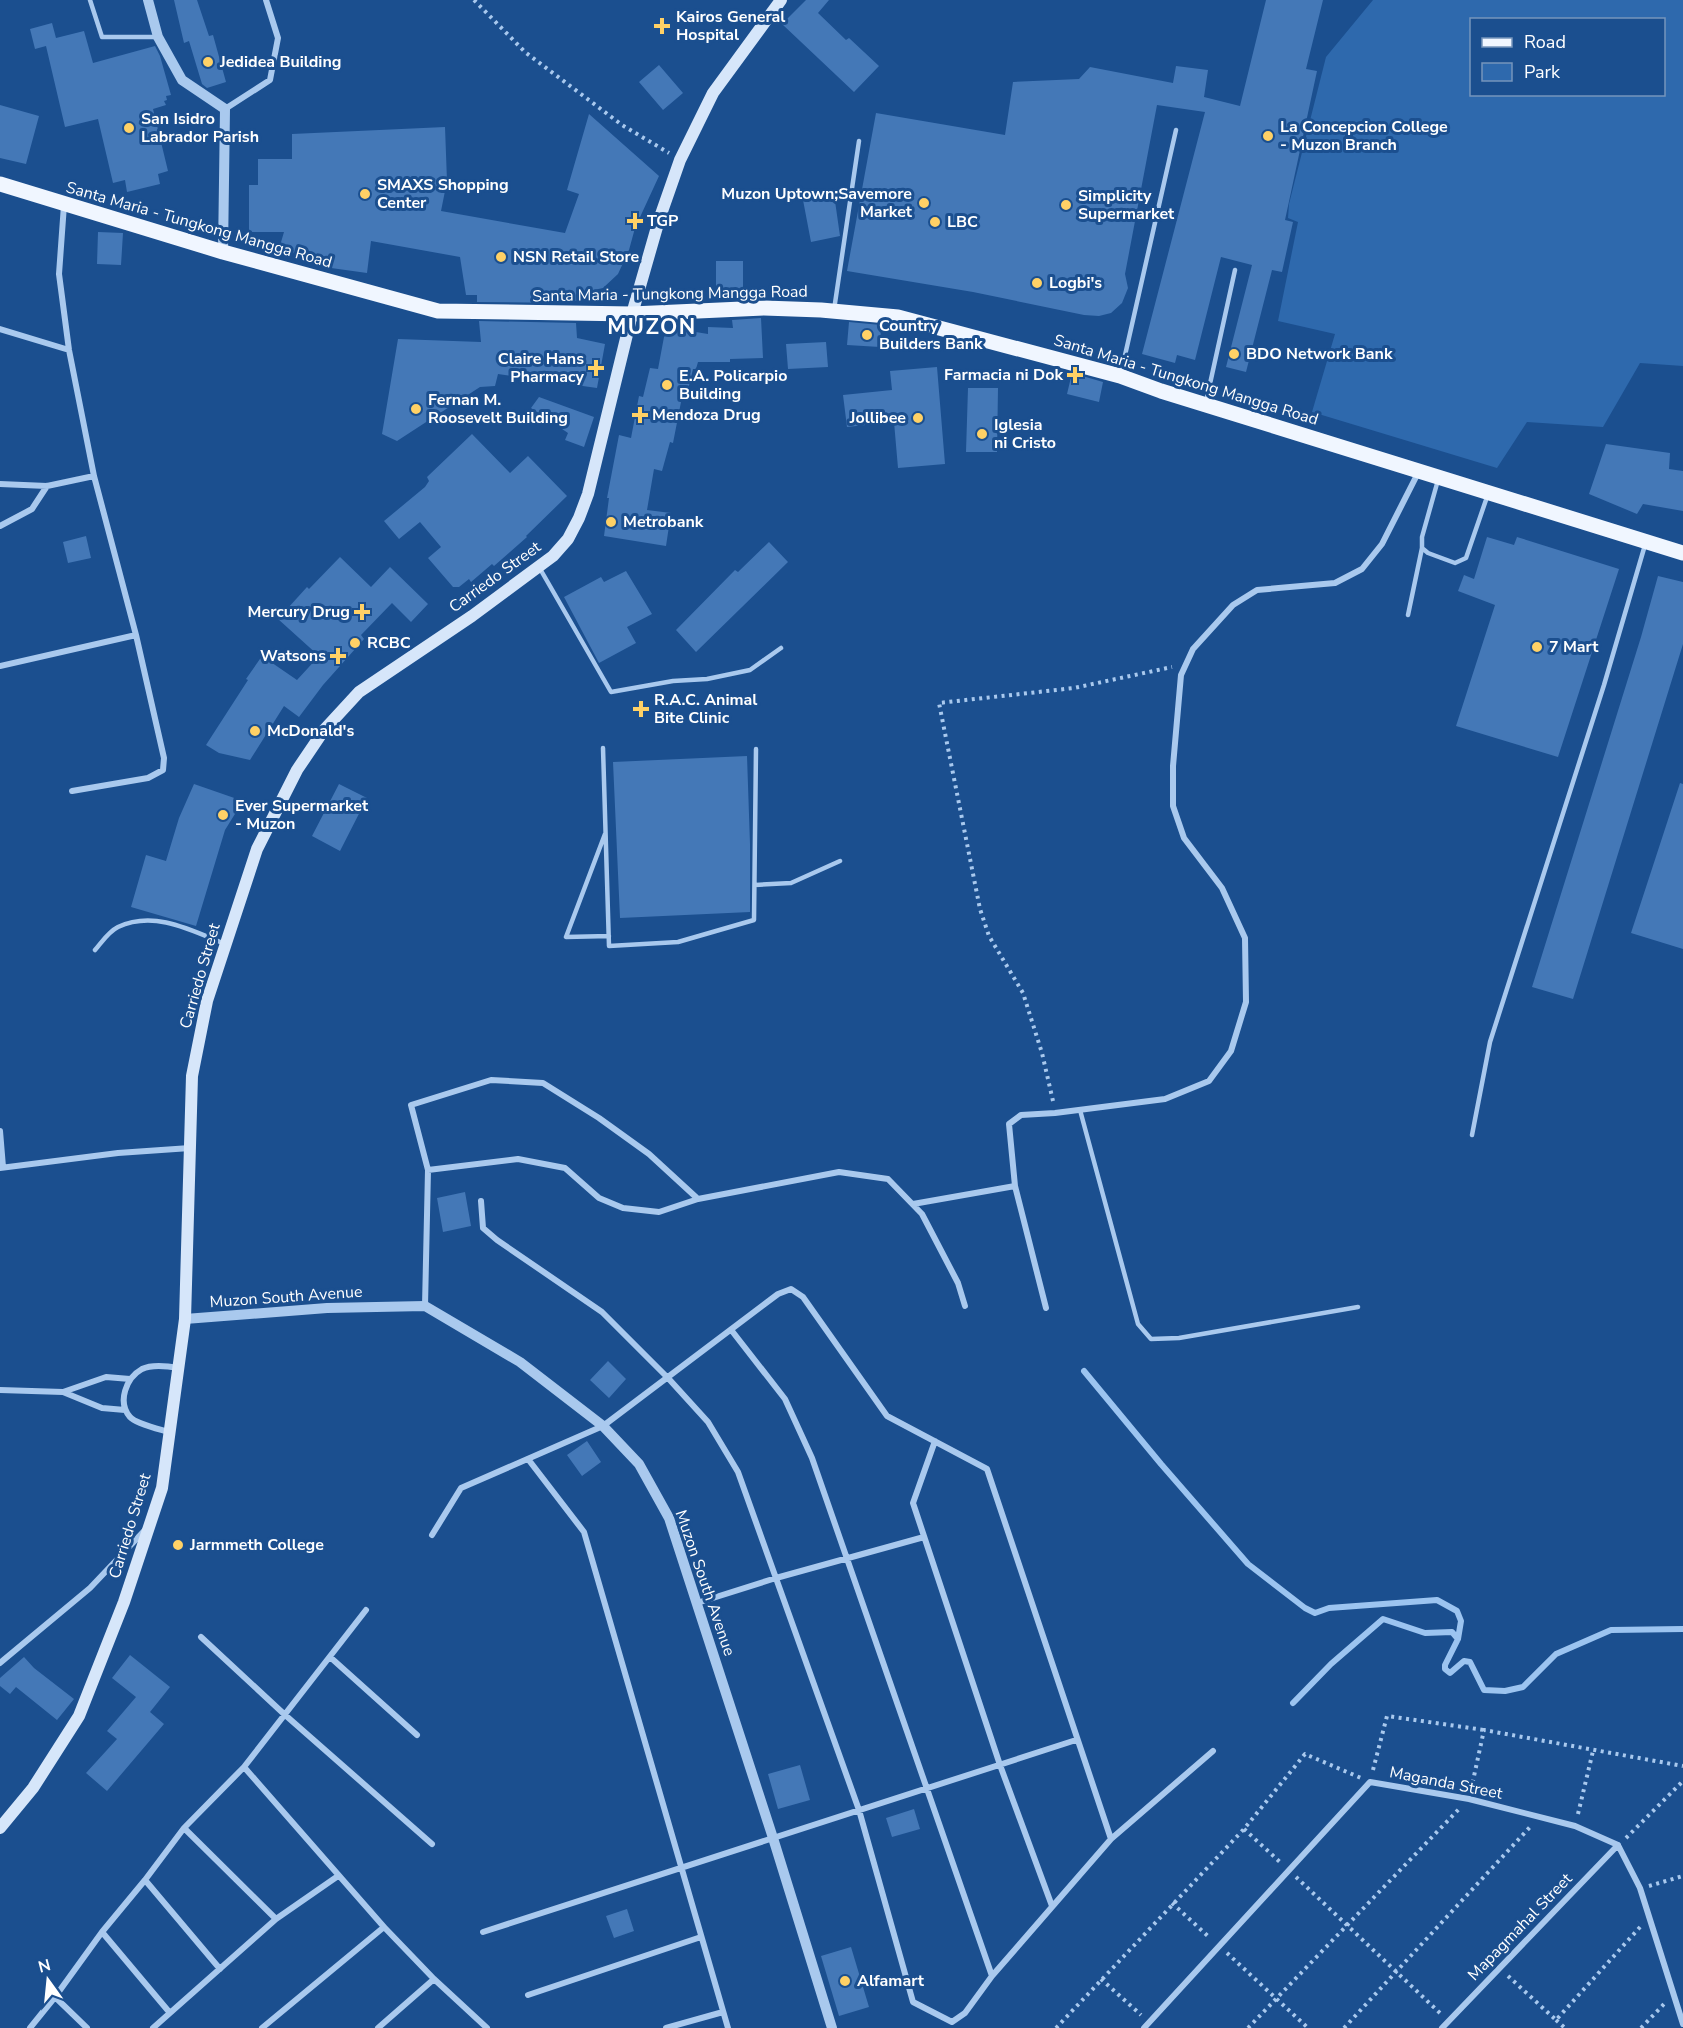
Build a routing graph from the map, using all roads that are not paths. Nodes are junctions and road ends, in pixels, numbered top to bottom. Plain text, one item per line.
1 (90, 0) edge
2 (148, 0) edge
3 (266, 0) edge
4 (777, 2) edge
5 (158, 37) junction
6 (225, 110) junction
7 (1176, 130) dead end
8 (860, 141) dead end
9 (0, 184) edge
10 (64, 205) junction
11 (223, 252) junction
12 (1235, 270) dead end
13 (834, 311) junction
14 (632, 314) junction
15 (0, 329) edge
16 (69, 350) junction
17 (1120, 376) junction
18 (1205, 404) junction
19 (1419, 471) junction
20 (94, 476) junction
21 (1439, 477) junction
22 (0, 484) edge
23 (47, 486) junction
24 (1489, 493) junction
25 (0, 526) edge
26 (1646, 541) junction
27 (1422, 548) junction
28 (1683, 553) edge
29 (539, 567) junction
30 (1408, 615) dead end
31 (136, 635) junction
32 (781, 648) dead end
33 (0, 666) edge
34 (603, 748) dead end
35 (756, 749) dead end
36 (72, 791) dead end
37 (606, 831) junction
38 (840, 861) dead end
39 (755, 885) junction
40 (609, 936) junction
41 (225, 944) junction
42 (95, 950) dead end
43 (1080, 1110) junction
44 (0, 1131) edge
45 (1473, 1135) dead end
46 (190, 1148) junction
47 (2, 1167) edge
48 (428, 1170) junction
49 (1015, 1186) junction
50 (698, 1199) junction
51 (481, 1201) dead end
52 (912, 1204) junction
53 (425, 1306) junction
54 (965, 1306) dead end
55 (1358, 1307) dead end
56 (1046, 1308) dead end
57 (185, 1319) junction
58 (732, 1331) junction
59 (180, 1368) junction
60 (130, 1378) junction
61 (668, 1378) junction
62 (0, 1390) edge
63 (63, 1392) junction
64 (125, 1410) junction
65 (603, 1426) junction
66 (169, 1432) junction
67 (935, 1441) junction
68 (528, 1459) junction
69 (152, 1523) junction
70 (432, 1535) dead end
71 (924, 1538) junction
72 (848, 1559) junction
73 (776, 1578) junction
74 (697, 1603) junction
75 (366, 1610) dead end
76 (201, 1637) dead end
77 (330, 1657) junction
78 (0, 1663) edge
79 (284, 1714) junction
80 (417, 1735) dead end
81 (1076, 1740) junction
82 (1213, 1751) dead end
83 (1000, 1765) junction
84 (244, 1767) junction
85 (926, 1789) junction
86 (859, 1810) junction
87 (0, 1828) edge
88 (184, 1828) junction
89 (773, 1838) junction
90 (1111, 1839) junction
91 (432, 1844) dead end
92 (1618, 1845) junction
93 (680, 1868) junction
94 (338, 1876) junction
95 (145, 1880) junction
96 (1053, 1906) junction
97 (276, 1919) junction
98 (384, 1927) junction
99 (102, 1932) junction
100 (483, 1932) dead end
101 (701, 1937) junction
102 (220, 1968) junction
103 (992, 1976) junction
104 (434, 1979) junction
105 (528, 1995) dead end
106 (55, 1997) junction
107 (723, 2012) junction
108 (170, 2013) junction
109 (1683, 2024) edge
110 (1147, 2025) edge
111 (30, 2028) edge
112 (87, 2028) edge
113 (153, 2028) edge
114 (262, 2028) edge
115 (378, 2028) edge
116 (487, 2028) edge
117 (666, 2028) edge
118 (728, 2028) edge
119 (832, 2028) edge
120 (1442, 2028) edge

1 - 5 lane
2 - 5 street
3 - 6 street
4 - 14 main road, Carriedo Street
5 - 6 street
6 - 11 street
7 - 17 lane
8 - 13 lane
9 - 10 main road, Santa Maria - Tungkong Mangga Road
10 - 11 main road, Santa Maria - Tungkong Mangga Road
10 - 16 street
11 - 14 main road, Santa Maria - Tungkong Mangga Road
12 - 18 lane
13 - 14 main road, Santa Maria - Tungkong Mangga Road
13 - 17 main road, Santa Maria - Tungkong Mangga Road
14 - 29 main road, Carriedo Street
15 - 16 street
16 - 20 street
17 - 18 main road, Santa Maria - Tungkong Mangga Road
18 - 19 main road, Santa Maria - Tungkong Mangga Road
19 - 21 main road, Santa Maria - Tungkong Mangga Road
19 - 43 street
20 - 23 street
20 - 31 street
21 - 24 main road, Santa Maria - Tungkong Mangga Road
21 - 27 lane
22 - 23 street
23 - 25 street
24 - 26 main road, Santa Maria - Tungkong Mangga Road
24 - 27 lane
26 - 28 main road, Santa Maria - Tungkong Mangga Road
26 - 45 lane
27 - 30 lane
29 - 32 lane
29 - 41 main road, Carriedo Street
31 - 33 street
31 - 36 street
34 - 37 lane
35 - 39 lane
37 - 40 lane
37 - 40 lane
38 - 39 lane
39 - 40 lane
41 - 42 lane
41 - 46 main road, Carriedo Street
43 - 49 street
43 - 55 lane
44 - 47 street
46 - 47 street
46 - 57 main road, Carriedo Street
48 - 50 street
48 - 50 street
48 - 53 street
49 - 52 street
49 - 56 street
50 - 52 street
51 - 61 street
52 - 54 street
53 - 57 street, Muzon South Avenue
53 - 65 street, Muzon South Avenue
57 - 59 main road, Carriedo Street
58 - 61 street
58 - 67 street
58 - 72 street
59 - 60 street
59 - 66 main road, Carriedo Street
60 - 63 street
60 - 64 street
61 - 65 street
61 - 73 street
62 - 63 street
63 - 64 street
64 - 66 street
65 - 68 street
65 - 74 street, Muzon South Avenue
66 - 69 main road, Carriedo Street
67 - 71 street
67 - 81 street
68 - 70 street
68 - 93 street
69 - 78 street
69 - 87 main road, Carriedo Street
71 - 72 street
71 - 83 street
72 - 73 street
72 - 85 street
73 - 74 street
73 - 86 street
74 - 89 street, Muzon South Avenue
75 - 77 street
76 - 79 street
77 - 79 street
77 - 80 street
79 - 84 street
79 - 91 street
81 - 83 street
81 - 90 street
82 - 90 street
83 - 85 street
83 - 96 street
84 - 88 street
84 - 94 street
85 - 86 street
85 - 103 street
86 - 89 street
86 - 103 street
88 - 95 street
88 - 97 street
89 - 93 street
89 - 119 street, Muzon South Avenue
90 - 96 street
92 - 109 street
92 - 110 street, Maganda Street
92 - 120 street, Mapagmahal Street
93 - 100 street
93 - 101 street
94 - 97 street
94 - 98 street
95 - 99 street
95 - 102 street
96 - 103 street
97 - 102 street
98 - 104 street
98 - 114 street
99 - 106 street
99 - 108 street
101 - 105 street
101 - 107 street
102 - 108 street
104 - 115 street
104 - 116 street
106 - 111 street
106 - 112 street
107 - 117 street
107 - 118 street
108 - 113 street

